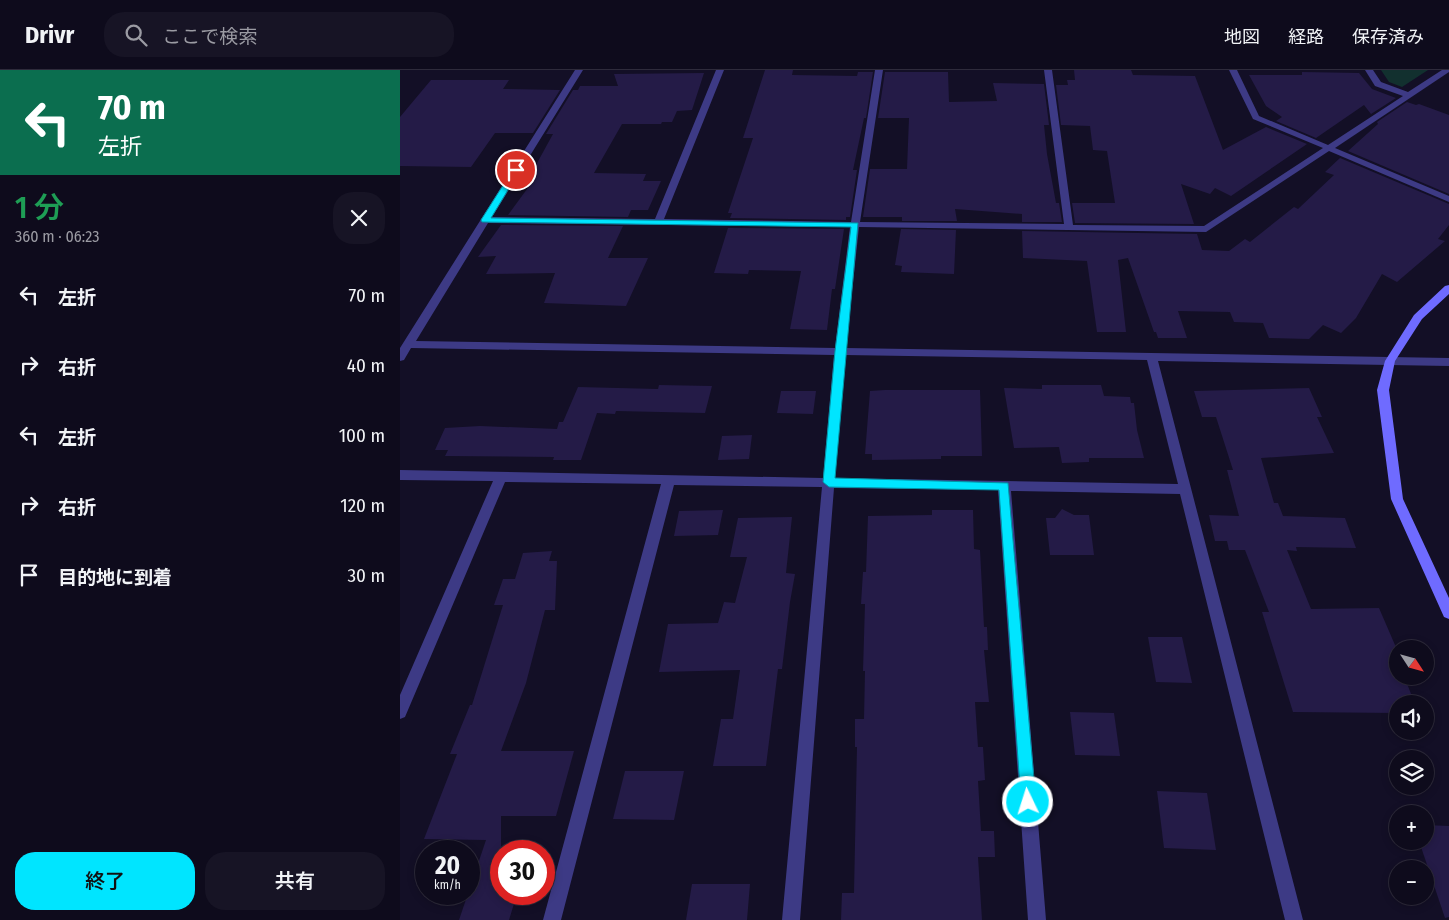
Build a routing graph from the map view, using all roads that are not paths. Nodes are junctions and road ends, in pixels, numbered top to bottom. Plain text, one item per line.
1 (579, 70) edge
2 (720, 70) edge
3 (879, 70) edge
4 (1048, 70) edge
5 (1233, 70) edge
6 (1369, 70) edge
7 (1447, 70) edge
8 (1409, 95) junction
9 (1328, 148) junction
10 (1449, 199) edge
11 (485, 220) junction
12 (658, 222) junction
13 (855, 224) junction
14 (1069, 227) junction
15 (1449, 288) edge
16 (408, 344) junction
17 (840, 351) junction
18 (400, 357) edge
19 (1152, 357) junction
20 (1390, 361) junction
21 (1449, 362) edge
22 (400, 475) edge
23 (501, 476) junction
24 (669, 479) junction
25 (829, 482) junction
26 (1004, 486) junction
27 (1186, 489) junction
28 (1449, 614) edge
29 (400, 712) edge
30 (552, 920) edge
31 (791, 920) edge
32 (1037, 920) edge
33 (1294, 920) edge

1 - 11 street
2 - 12 street
3 - 13 street
4 - 14 street
5 - 9 street
6 - 8 street
7 - 8 street
8 - 9 street
9 - 10 street
9 - 14 street
11 - 12 street
11 - 16 street
12 - 13 street
13 - 14 street
13 - 17 street
15 - 20 street
16 - 17 street
16 - 18 street
17 - 19 street
17 - 25 street
19 - 20 street
19 - 27 street
20 - 21 street
20 - 28 street
22 - 23 street
23 - 24 street
23 - 29 street
24 - 25 street
24 - 30 street
25 - 26 street
25 - 31 street
26 - 27 street
26 - 32 street
27 - 33 street

